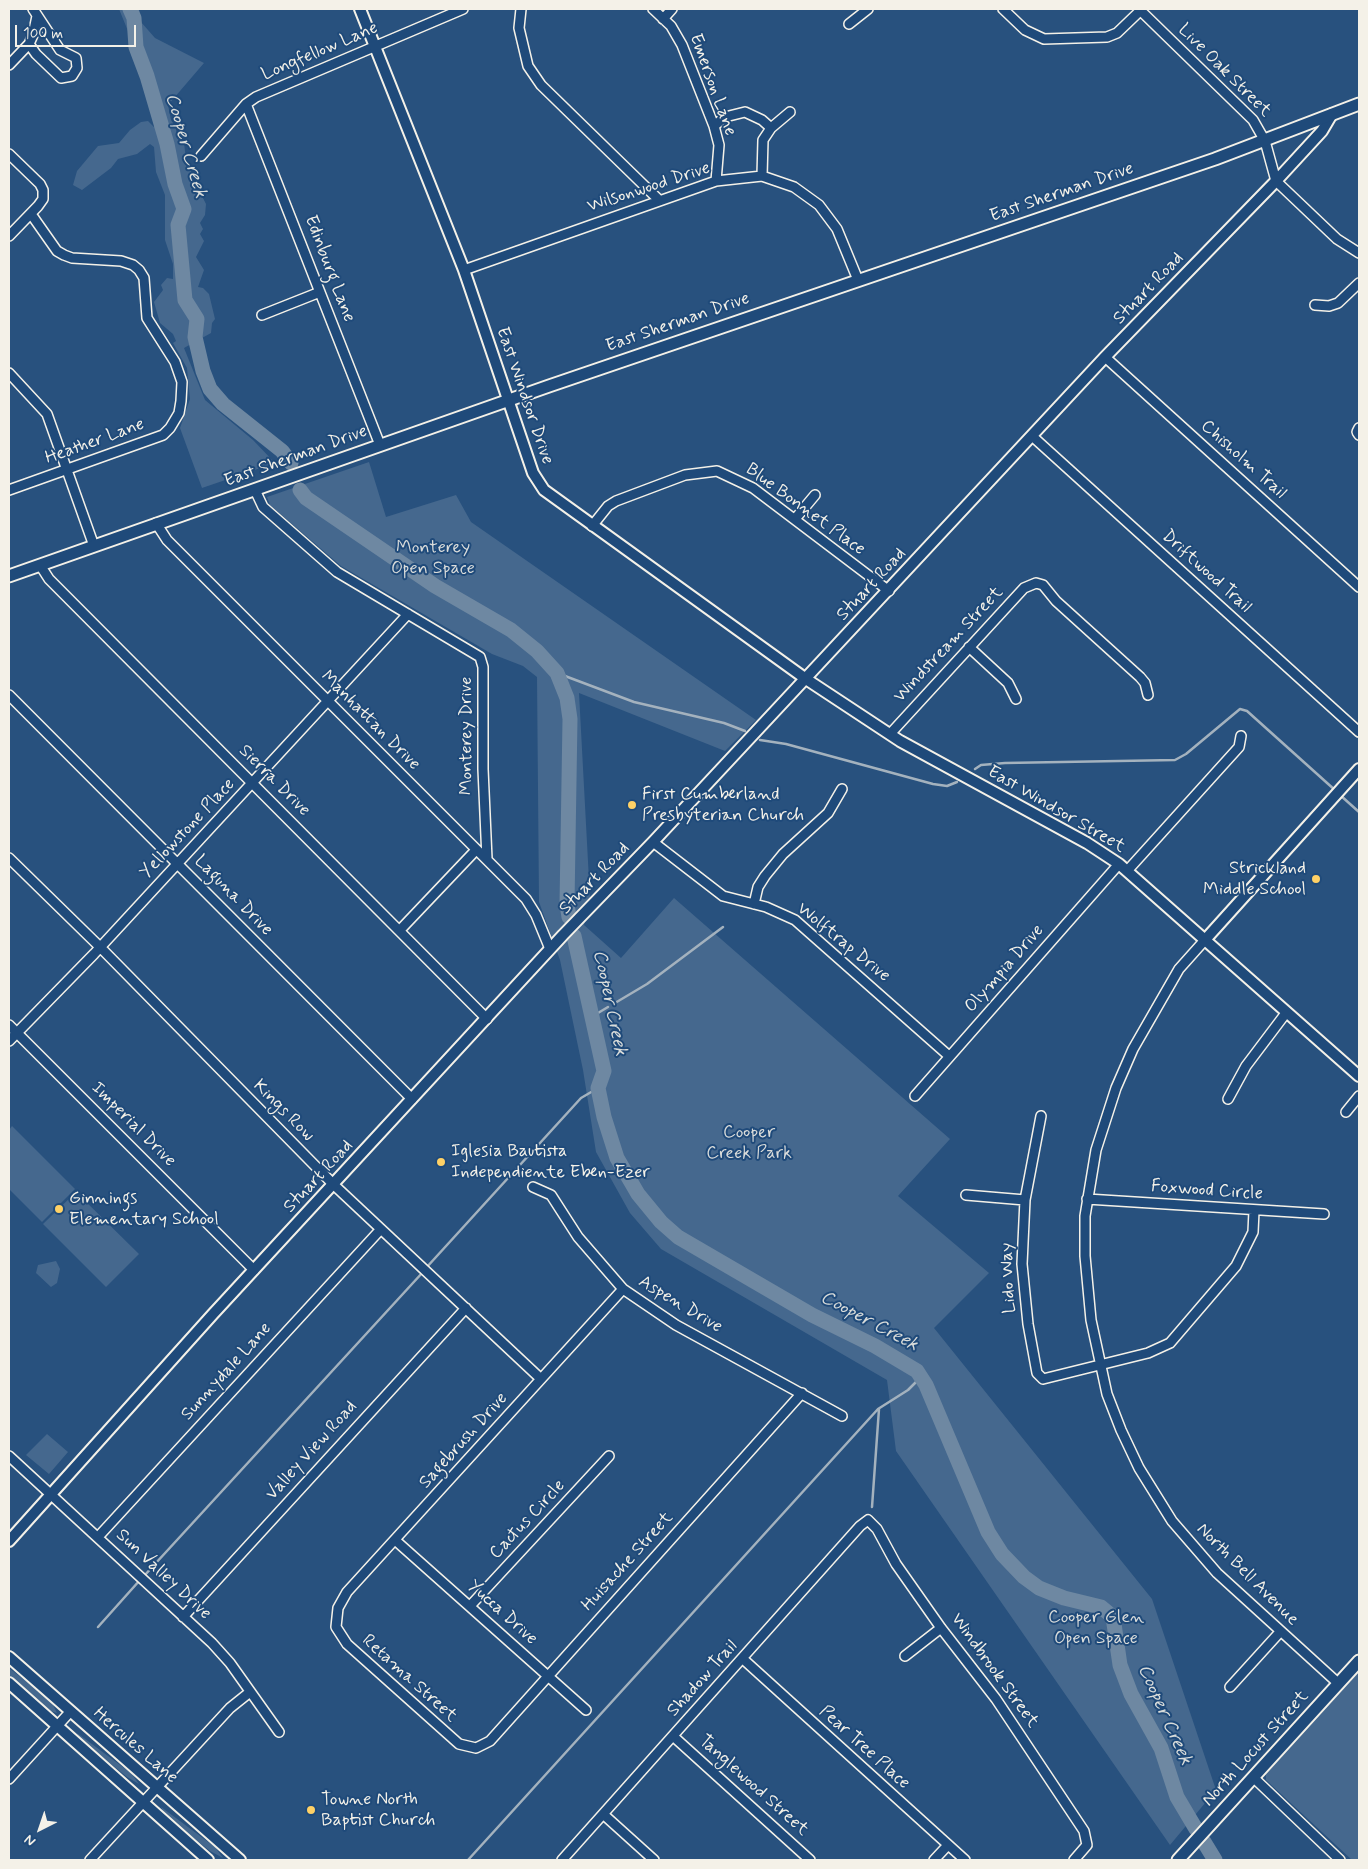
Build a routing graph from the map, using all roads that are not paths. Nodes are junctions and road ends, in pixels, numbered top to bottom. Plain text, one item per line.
1 (360, 9) edge
2 (463, 9) edge
3 (521, 9) edge
4 (653, 9) edge
5 (672, 9) edge
6 (868, 9) edge
7 (1003, 9) edge
8 (1142, 10) edge
9 (35, 12) edge
10 (663, 20) junction
11 (849, 24) dead end
12 (29, 44) junction
13 (376, 46) junction
14 (9, 65) edge
15 (246, 104) junction
16 (1359, 104) edge
17 (790, 112) dead end
18 (1332, 114) junction
19 (714, 126) junction
20 (771, 128) junction
21 (1264, 140) junction
22 (9, 154) edge
23 (201, 156) dead end
24 (762, 176) junction
25 (716, 181) junction
26 (1276, 181) junction
27 (659, 200) junction
28 (31, 214) junction
29 (9, 236) edge
30 (1359, 253) edge
31 (464, 270) junction
32 (858, 280) junction
33 (1359, 283) edge
34 (320, 292) junction
35 (1315, 305) dead end
36 (262, 315) dead end
37 (1105, 357) junction
38 (9, 373) edge
39 (508, 402) junction
40 (1359, 428) edge
41 (1359, 435) edge
42 (1032, 436) junction
43 (380, 445) junction
44 (67, 469) junction
45 (9, 490) edge
46 (255, 490) junction
47 (816, 495) dead end
48 (795, 519) junction
49 (156, 523) junction
50 (592, 526) junction
51 (94, 546) junction
52 (40, 565) junction
53 (9, 576) edge
54 (1359, 587) edge
55 (889, 591) junction
56 (408, 614) junction
57 (969, 648) junction
58 (806, 679) junction
59 (9, 695) edge
60 (1148, 695) dead end
61 (1016, 699) dead end
62 (328, 701) junction
63 (1359, 732) edge
64 (890, 734) junction
65 (1241, 736) dead end
66 (1359, 769) edge
67 (253, 782) junction
68 (842, 789) dead end
69 (654, 842) junction
70 (476, 850) junction
71 (9, 858) edge
72 (487, 859) junction
73 (178, 863) junction
74 (1119, 864) junction
75 (1127, 871) junction
76 (754, 904) junction
77 (400, 930) junction
78 (1204, 941) junction
79 (100, 947) junction
80 (550, 949) junction
81 (1286, 1013) junction
82 (487, 1019) junction
83 (9, 1025) edge
84 (17, 1033) junction
85 (9, 1041) edge
86 (950, 1056) junction
87 (1359, 1076) edge
88 (915, 1096) dead end
89 (1359, 1096) edge
90 (412, 1099) junction
91 (1228, 1099) dead end
92 (1346, 1112) dead end
93 (1041, 1116) dead end
94 (334, 1184) junction
95 (533, 1187) dead end
96 (966, 1195) dead end
97 (1087, 1199) junction
98 (1025, 1200) junction
99 (1254, 1210) junction
100 (1324, 1214) dead end
101 (381, 1229) junction
102 (254, 1270) junction
103 (622, 1289) junction
104 (466, 1308) junction
105 (1100, 1365) junction
106 (542, 1379) junction
107 (802, 1393) junction
108 (842, 1416) dead end
109 (9, 1456) edge
110 (609, 1456) dead end
111 (51, 1494) junction
112 (868, 1520) joint
113 (98, 1537) junction
114 (395, 1540) junction
115 (9, 1541) edge
116 (470, 1606) junction
117 (184, 1617) junction
118 (337, 1618) joint
119 (941, 1628) junction
120 (1280, 1632) junction
121 (905, 1656) dead end
122 (9, 1657) edge
123 (743, 1659) junction
124 (1359, 1661) edge
125 (547, 1676) junction
126 (9, 1683) edge
127 (1339, 1684) junction
128 (1230, 1687) dead end
129 (250, 1692) junction
130 (586, 1710) dead end
131 (70, 1712) junction
132 (57, 1727) junction
133 (279, 1732) dead end
134 (674, 1736) junction
135 (476, 1748) joint
136 (9, 1778) edge
137 (1254, 1778) junction
138 (157, 1788) junction
139 (142, 1803) junction
140 (603, 1814) junction
141 (948, 1845) junction
142 (90, 1860) edge
143 (208, 1860) edge
144 (238, 1860) edge
145 (562, 1860) edge
146 (654, 1860) edge
147 (810, 1860) edge
148 (934, 1860) edge
149 (965, 1860) edge
150 (1074, 1860) edge
151 (1178, 1860) edge
152 (1340, 1860) edge

1 - 13 street, East Windsor Drive
2 - 13 street, Longfellow Lane
3 - 27 street
4 - 10 street, Emerson Lane
5 - 10 street
6 - 11 street
7 - 8 street, Live Oak Street
8 - 21 street, Live Oak Street
9 - 12 street
9 - 12 street
10 - 19 street, Emerson Lane
12 - 14 street
13 - 15 street, Longfellow Lane
13 - 31 street, East Windsor Drive
15 - 23 street
15 - 34 street, Edinburg Lane
16 - 18 main road, East Sherman Drive
17 - 20 street
18 - 21 main road, East Sherman Drive
18 - 26 street, Stuart Road
19 - 20 street
19 - 25 street, Emerson Lane
20 - 24 street
21 - 26 street, Live Oak Street
21 - 32 main road, East Sherman Drive
22 - 28 street
24 - 25 street, Wilsonwood Drive
24 - 32 street, Wilsonwood Drive
25 - 27 street, Wilsonwood Drive
26 - 30 street
26 - 37 street, Stuart Road
27 - 31 street, Wilsonwood Drive
28 - 29 street
28 - 44 street, Heather Lane
31 - 39 street, East Windsor Drive
32 - 39 main road, East Sherman Drive
33 - 35 street
34 - 36 street
34 - 43 street, Edinburg Lane
37 - 42 street, Stuart Road
37 - 54 street, Chisholm Trail
38 - 44 street
39 - 43 main road, East Sherman Drive
39 - 50 street, East Windsor Drive
40 - 41 street
42 - 55 street, Stuart Road
42 - 63 street, Driftwood Trail
43 - 46 main road, East Sherman Drive
44 - 45 street, Heather Lane
44 - 51 street
46 - 49 main road, East Sherman Drive
46 - 56 street, Monterey Drive
47 - 48 street
48 - 50 street, Blue Bonnet Place
48 - 55 street, Blue Bonnet Place
49 - 51 main road, East Sherman Drive
49 - 62 street, Manhattan Drive
50 - 58 street, East Windsor Drive
51 - 52 main road, East Sherman Drive
52 - 53 main road, East Sherman Drive
52 - 67 street, Sierra Drive
55 - 58 street, Stuart Road
56 - 62 street, Yellowstone Place
56 - 72 street, Monterey Drive
57 - 60 street, Windstream Street
57 - 61 street
57 - 64 street, Windstream Street
58 - 64 street, East Windsor Street
58 - 69 street, Stuart Road
59 - 73 street, Laguna Drive
62 - 67 street, Yellowstone Place
62 - 70 street, Manhattan Drive
64 - 74 street, East Windsor Street
65 - 75 street
66 - 78 street, North Bell Avenue
67 - 73 street, Yellowstone Place
67 - 77 street, Sierra Drive
68 - 76 street
69 - 76 street, Wolftrap Drive
69 - 80 street, Stuart Road
70 - 72 street, Manhattan Drive
70 - 77 street
71 - 79 street, Kings Row
72 - 80 street, Manhattan Drive
73 - 79 street, Yellowstone Place
73 - 90 street, Laguna Drive
74 - 75 street, East Windsor Street
74 - 86 street, Olympia Drive
75 - 78 street, East Windsor Street
76 - 86 street, Wolftrap Drive
77 - 82 street, Sierra Drive
78 - 81 street, East Windsor Street
78 - 97 street, North Bell Avenue
79 - 84 street, Yellowstone Place
79 - 94 street, Kings Row
80 - 82 street, Stuart Road
81 - 87 street, East Windsor Street
81 - 91 street
82 - 90 street, Stuart Road
83 - 84 street, Imperial Drive
84 - 85 street, Yellowstone Place
84 - 102 street, Imperial Drive
86 - 88 street, Olympia Drive
89 - 92 street
90 - 94 street, Stuart Road
93 - 98 street, Lido Way
94 - 101 street, Kings Row
94 - 102 street, Stuart Road
95 - 103 street, Aspen Drive
96 - 98 street
97 - 99 street, Foxwood Circle
97 - 105 street, North Bell Avenue
98 - 105 street, Lido Way
99 - 100 street, Foxwood Circle
99 - 105 street
101 - 104 street, Kings Row
101 - 113 street, Sunnydale Lane
102 - 111 street, Stuart Road
103 - 106 street, Sagebrush Drive
103 - 107 street, Aspen Drive
104 - 106 street, Kings Row
104 - 117 street, Valley View Road
105 - 120 street, North Bell Avenue
106 - 114 street, Sagebrush Drive
107 - 108 street, Aspen Drive
107 - 125 street, Huisache Street
109 - 111 street, Sun Valley Drive
110 - 116 street, Cactus Circle
111 - 113 street, Sun Valley Drive
111 - 115 street, Stuart Road
112 - 119 street, Windbrook Street
112 - 123 street, Shadow Trail
113 - 117 street, Sun Valley Drive
114 - 116 street, Yucca Drive
114 - 118 street, Sagebrush Drive
116 - 125 street, Yucca Drive
117 - 129 street, Sun Valley Drive
118 - 135 street, Retama Street
119 - 121 street
119 - 150 street, Windbrook Street
120 - 127 street, North Bell Avenue
120 - 128 street
122 - 131 street, Hercules Lane
123 - 134 street, Shadow Trail
123 - 141 street, Pear Tree Place
124 - 127 main road, North Locust Street
125 - 130 street, Yucca Drive
125 - 135 street, Huisache Street
126 - 132 street, Hercules Lane
127 - 137 main road, North Locust Street
129 - 133 street, Sun Valley Drive
129 - 138 street
131 - 132 street
131 - 138 street, Hercules Lane
132 - 136 street
132 - 139 street, Hercules Lane
134 - 140 street, Shadow Trail
134 - 147 street, Tanglewood Street
137 - 151 main road, North Locust Street
137 - 152 street
138 - 139 street
138 - 144 street, Hercules Lane
139 - 142 street
139 - 143 street, Hercules Lane
140 - 145 street, Shadow Trail
140 - 146 street
141 - 148 street
141 - 149 street, Pear Tree Place

